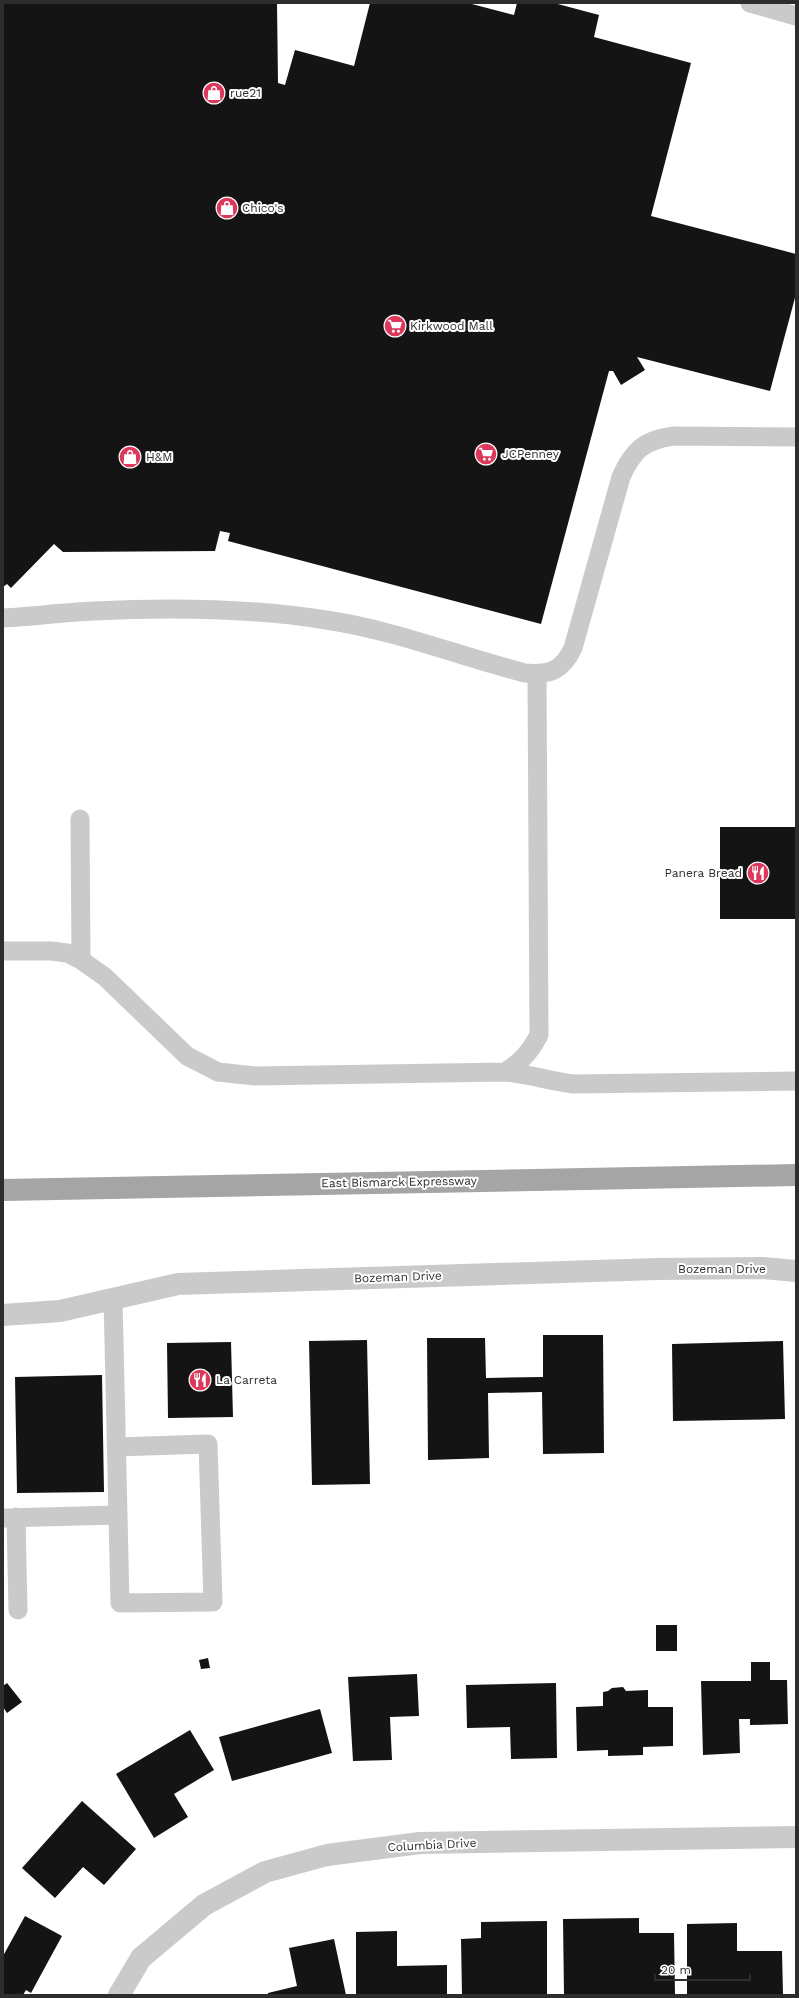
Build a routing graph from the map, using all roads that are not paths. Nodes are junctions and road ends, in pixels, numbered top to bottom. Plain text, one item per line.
1 (750, 3) edge
2 (796, 16) edge
3 (796, 436) edge
4 (3, 618) edge
5 (537, 674) junction
6 (80, 819) dead end
7 (3, 951) edge
8 (81, 960) junction
9 (505, 1072) junction
10 (796, 1081) edge
11 (796, 1175) edge
12 (3, 1190) edge
13 (796, 1271) edge
14 (113, 1298) junction
15 (3, 1315) edge
16 (116, 1447) junction
17 (118, 1515) junction
18 (9, 1517) edge
19 (18, 1610) dead end
20 (796, 1837) edge
21 (119, 1995) edge

1 - 2 lane
3 - 5 lane
4 - 5 lane
5 - 9 lane
6 - 8 lane
7 - 8 lane
8 - 9 lane
9 - 10 lane
11 - 12 main road, East Bismarck Expressway
13 - 14 street, Bozeman Drive
14 - 15 street, Bozeman Drive
14 - 16 lane
16 - 17 lane
16 - 17 lane
17 - 18 lane
18 - 19 lane
20 - 21 street, Columbia Drive

